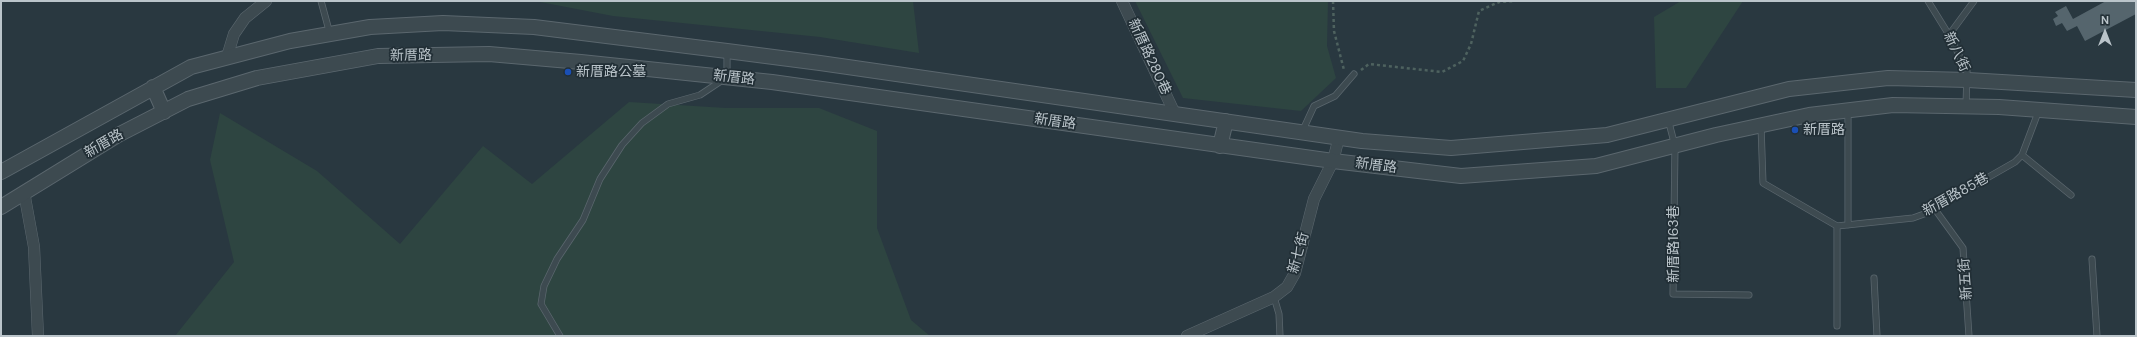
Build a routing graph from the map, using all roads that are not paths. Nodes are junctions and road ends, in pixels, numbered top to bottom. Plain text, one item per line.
1 (266, 1) edge
2 (321, 1) edge
3 (1122, 1) edge
4 (1928, 1) edge
5 (1974, 1) edge
6 (330, 34) junction
7 (1949, 35) junction
8 (727, 51) junction
9 (227, 57) junction
10 (1354, 74) road end
11 (727, 77) junction
12 (1968, 80) junction
13 (153, 87) junction
14 (2136, 90) edge
15 (1966, 106) junction
16 (1848, 110) junction
17 (2039, 110) junction
18 (164, 112) junction
19 (1175, 114) junction
20 (2136, 117) edge
21 (1668, 119) junction
22 (1226, 121) junction
23 (1761, 125) junction
24 (1302, 132) junction
25 (1338, 137) junction
26 (1220, 146) junction
27 (1674, 146) junction
28 (2022, 155) junction
29 (1333, 161) junction
30 (1, 172) edge
31 (24, 192) junction
32 (2071, 195) dead end
33 (1, 207) edge
34 (1934, 208) junction
35 (1848, 224) junction
36 (1837, 226) junction
37 (2092, 259) dead end
38 (1874, 278) dead end
39 (1749, 295) dead end
40 (1274, 297) junction
41 (1837, 326) dead end
42 (38, 336) edge
43 (560, 336) edge
44 (1187, 336) edge
45 (1280, 336) edge
46 (1877, 336) edge
47 (1969, 336) edge
48 (2097, 336) edge

1 - 9 street
2 - 6 lane
3 - 19 street, 新厝路280巷
4 - 7 lane, 新八街
5 - 7 lane
6 - 8 street, 新厝路
6 - 9 street, 新厝路
7 - 12 lane, 新八街
8 - 11 lane
8 - 19 street, 新厝路
9 - 13 street, 新厝路
10 - 24 lane
11 - 18 street, 新厝路
11 - 26 street, 新厝路
11 - 43 lane
12 - 14 street, 新厝路
12 - 15 lane, 新八街
12 - 21 street, 新厝路
13 - 18 street
13 - 30 street, 新厝路
15 - 16 street, 新厝路
15 - 17 street, 新厝路
16 - 23 street, 新厝路
16 - 35 lane
17 - 20 street, 新厝路
17 - 28 lane
18 - 31 street, 新厝路
19 - 22 street, 新厝路
21 - 25 street, 新厝路
21 - 27 lane, 新厝路163巷
22 - 24 street, 新厝路
22 - 26 street
23 - 27 street, 新厝路
23 - 36 lane
24 - 25 street, 新厝路
25 - 29 street, 新七街
26 - 29 street, 新厝路
27 - 29 street, 新厝路
27 - 39 lane, 新厝路163巷
28 - 32 lane
28 - 34 lane, 新厝路85巷
29 - 40 street, 新七街
31 - 33 street, 新厝路
31 - 42 street
34 - 35 lane, 新厝路85巷
34 - 47 lane, 新五街
35 - 36 lane, 新厝路85巷
36 - 41 lane
37 - 48 lane
38 - 46 lane
40 - 44 street, 新七街
40 - 45 lane

